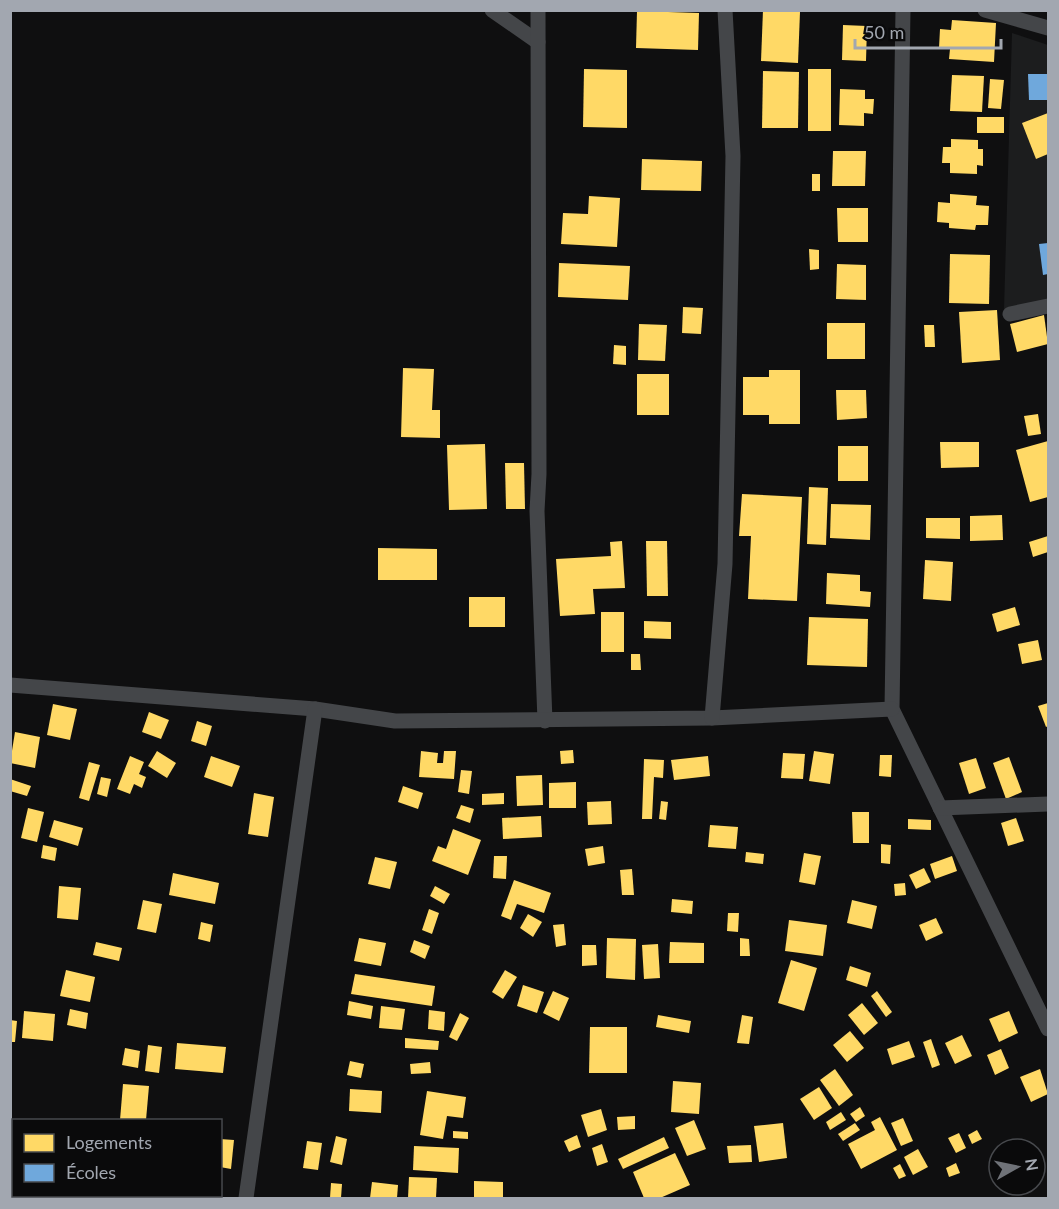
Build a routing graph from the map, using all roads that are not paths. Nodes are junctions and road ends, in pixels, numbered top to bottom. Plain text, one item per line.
1 (492, 10) edge
2 (538, 10) edge
3 (725, 10) edge
4 (903, 10) edge
5 (985, 10) edge
6 (1048, 28) edge
7 (538, 42) junction
8 (1048, 306) edge
9 (1010, 314) dead end
10 (10, 686) edge
11 (315, 709) junction
12 (892, 709) junction
13 (712, 718) junction
14 (545, 722) junction
15 (1048, 804) edge
16 (940, 808) junction
17 (1048, 1029) edge
18 (246, 1198) edge

1 - 7 street
2 - 7 street
3 - 13 street
4 - 12 street
5 - 6 street
7 - 14 street
8 - 9 street
10 - 11 street
11 - 14 street
11 - 18 street
12 - 13 street
12 - 16 street
13 - 14 street
15 - 16 street
16 - 17 street

